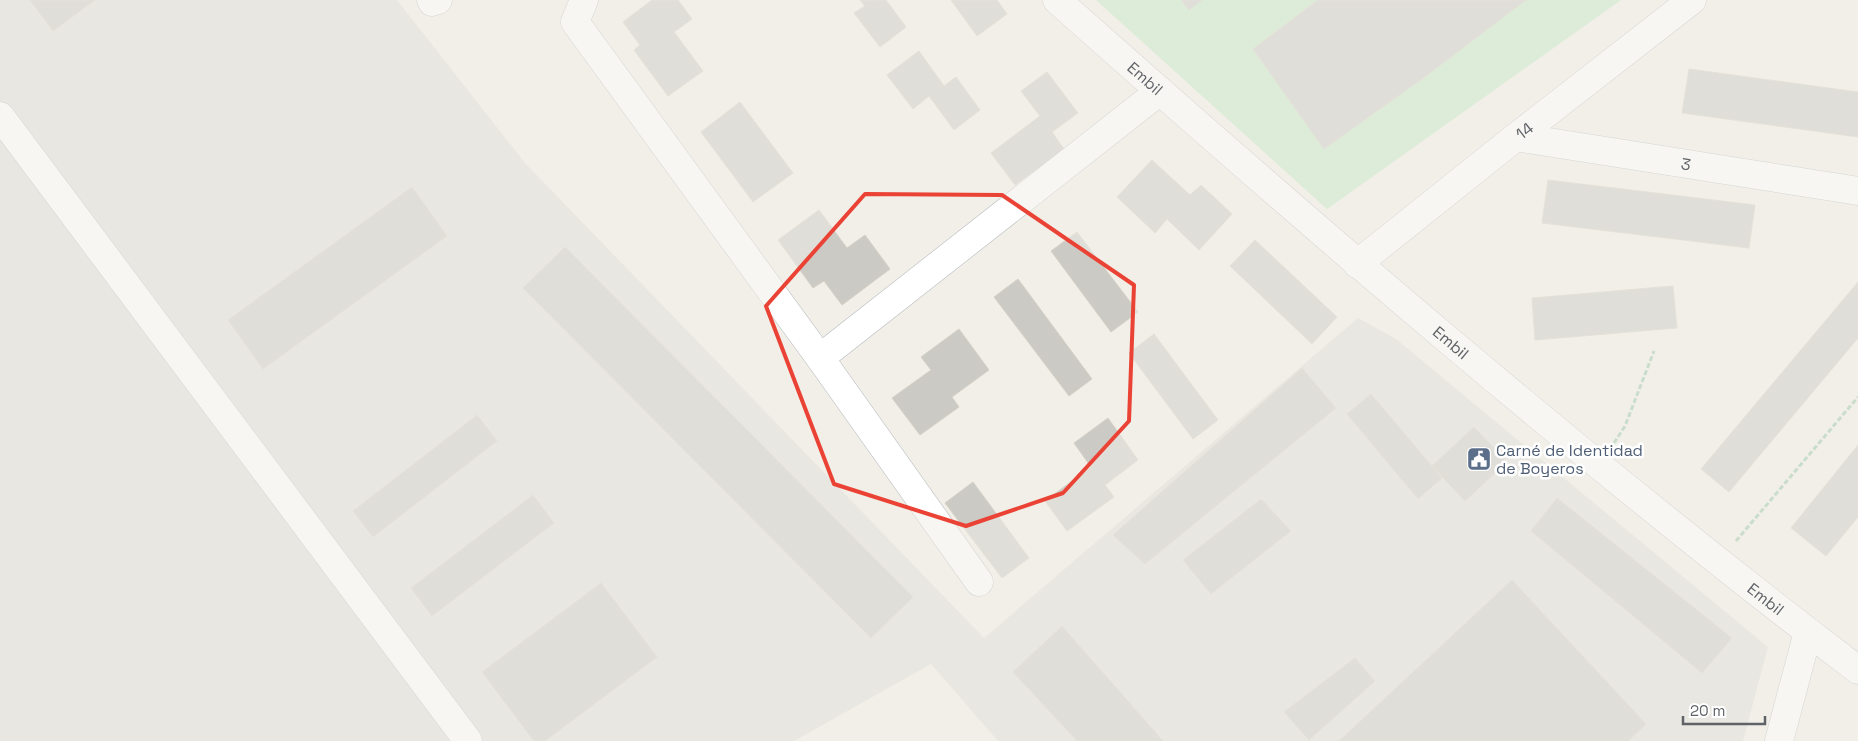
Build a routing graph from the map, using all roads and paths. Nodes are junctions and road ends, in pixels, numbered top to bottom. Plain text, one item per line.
1 (431, 0) edge
2 (438, 0) edge
3 (584, 0) edge
4 (1057, 0) edge
5 (1692, 0) edge
6 (1160, 91) junction
7 (0, 116) edge
8 (1516, 136) junction
9 (1858, 191) edge
10 (1358, 264) junction
11 (1654, 352) dead end
12 (820, 358) junction
13 (1858, 397) edge
14 (1600, 465) junction
15 (1718, 562) junction
16 (979, 582) dead end
17 (1808, 632) junction
18 (1858, 670) edge
19 (468, 741) edge
20 (1779, 741) edge

1 - 2 street
3 - 12 street
4 - 6 street, Embil
5 - 8 street, 14
6 - 10 street, Embil
6 - 12 street
7 - 19 street
8 - 9 street, 3
8 - 10 street, 14
10 - 14 street, Embil
11 - 14 path
12 - 16 street
13 - 15 path
14 - 15 street, Embil
15 - 17 street, Embil
17 - 18 street, Embil
17 - 20 street

